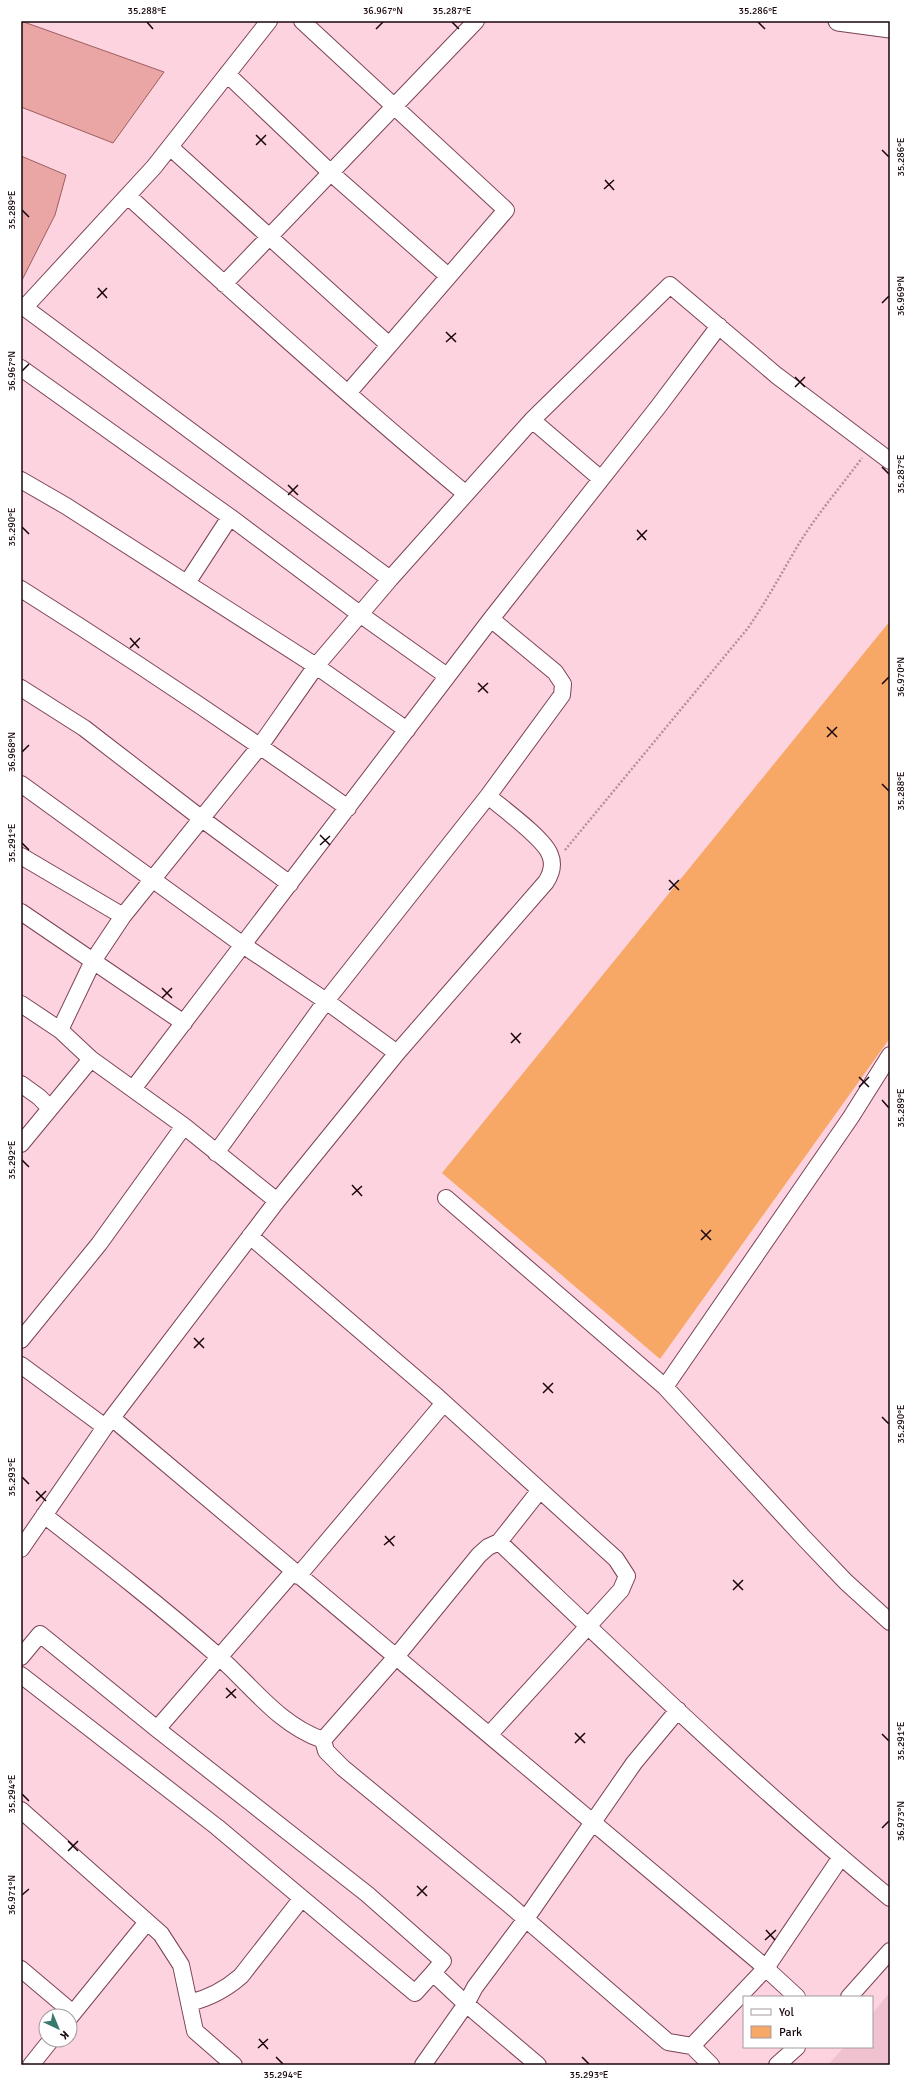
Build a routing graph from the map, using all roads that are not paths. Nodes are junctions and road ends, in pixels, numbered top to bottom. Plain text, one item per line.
1 (268, 21) edge
2 (302, 21) edge
3 (476, 21) edge
4 (838, 21) edge
5 (890, 28) edge
6 (227, 74) junction
7 (394, 107) junction
8 (170, 147) junction
9 (331, 173) junction
10 (128, 196) junction
11 (270, 237) junction
12 (448, 276) junction
13 (224, 284) junction
14 (23, 306) edge
15 (719, 326) junction
16 (389, 345) junction
17 (21, 368) edge
18 (348, 393) junction
19 (532, 420) junction
20 (890, 461) edge
21 (21, 480) edge
22 (601, 480) junction
23 (466, 494) junction
24 (230, 517) junction
25 (390, 579) junction
26 (187, 583) junction
27 (21, 589) edge
28 (361, 615) junction
29 (491, 619) junction
30 (316, 666) junction
31 (447, 676) junction
32 (21, 688) edge
33 (407, 730) junction
34 (260, 746) junction
35 (21, 784) edge
36 (488, 796) junction
37 (348, 808) junction
38 (202, 819) junction
39 (21, 856) edge
40 (152, 880) junction
41 (290, 884) junction
42 (21, 912) edge
43 (123, 916) junction
44 (243, 945) junction
45 (93, 961) junction
46 (326, 1001) junction
47 (21, 1004) edge
48 (184, 1023) junction
49 (60, 1030) junction
50 (397, 1053) junction
51 (890, 1055) edge
52 (91, 1059) junction
53 (21, 1084) edge
54 (133, 1090) junction
55 (50, 1108) junction
56 (184, 1126) junction
57 (21, 1144) edge
58 (216, 1153) junction
59 (446, 1198) dead end
60 (277, 1201) junction
61 (250, 1236) junction
62 (21, 1340) edge
63 (21, 1365) edge
64 (665, 1387) junction
65 (444, 1403) junction
66 (109, 1423) junction
67 (540, 1490) junction
68 (44, 1516) junction
69 (499, 1542) junction
70 (21, 1549) edge
71 (296, 1574) junction
72 (890, 1622) edge
73 (588, 1626) junction
74 (23, 1649) edge
75 (219, 1657) junction
76 (395, 1658) junction
77 (21, 1675) edge
78 (678, 1710) junction
79 (157, 1729) junction
80 (489, 1734) junction
81 (323, 1740) junction
82 (21, 1810) edge
83 (594, 1823) junction
84 (841, 1857) junction
85 (302, 1898) junction
86 (890, 1898) edge
87 (525, 1920) junction
88 (147, 1922) junction
89 (890, 1951) edge
90 (766, 1968) junction
91 (21, 1969) edge
92 (433, 1973) junction
93 (796, 1996) edge
94 (850, 1996) edge
95 (189, 2003) junction
96 (466, 2004) junction
97 (64, 2008) edge
98 (78, 2008) edge
99 (692, 2046) junction
100 (45, 2048) edge
101 (794, 2055) edge
102 (429, 2063) edge
103 (31, 2065) edge
104 (234, 2065) edge
105 (538, 2065) edge
106 (711, 2065) edge
107 (776, 2065) edge

1 - 6 street
2 - 7 street
3 - 7 street
4 - 5 street
6 - 8 street
6 - 9 street
7 - 9 street
7 - 12 street
8 - 10 street
8 - 11 street
9 - 11 street
9 - 12 street
10 - 13 street
10 - 14 street
11 - 13 street
11 - 16 street
12 - 16 street
13 - 18 street
14 - 25 street
15 - 19 street
15 - 20 street
15 - 22 street
16 - 18 street
17 - 24 street
18 - 23 street
19 - 22 street
19 - 23 street
21 - 26 street
22 - 29 street
23 - 25 street
24 - 26 street
24 - 28 street
25 - 28 street
26 - 30 street
27 - 34 street
28 - 30 street
28 - 31 street
29 - 31 street
29 - 36 street
30 - 33 street
30 - 34 street
31 - 33 street
32 - 38 street
33 - 37 street
34 - 37 street
34 - 38 street
35 - 40 street
36 - 46 street
36 - 50 street
37 - 41 street
38 - 40 street
38 - 41 street
39 - 43 street
40 - 43 street
40 - 44 street
41 - 44 street
42 - 45 street
43 - 45 street
44 - 46 street
44 - 48 street
45 - 48 street
45 - 49 street
46 - 50 street
46 - 58 street
47 - 49 street
48 - 54 street
49 - 52 street
50 - 60 street
51 - 64 street
52 - 54 street
52 - 55 street
53 - 55 street
54 - 56 street
55 - 57 street
56 - 58 street
56 - 62 street
58 - 60 street
59 - 64 street
60 - 61 street
61 - 65 street
61 - 66 street
63 - 66 street
64 - 72 street
65 - 67 street
65 - 71 street
66 - 68 street
66 - 71 street
67 - 69 street
67 - 73 street
68 - 70 street
68 - 75 street
69 - 73 street
69 - 76 street
71 - 75 street
71 - 76 street
73 - 78 street
73 - 80 street
74 - 79 street
75 - 79 street
75 - 81 street
76 - 80 street
76 - 81 street
77 - 85 street
78 - 83 street
78 - 84 street
79 - 92 street
80 - 83 street
81 - 87 street
82 - 88 street
83 - 87 street
83 - 90 street
84 - 86 street
84 - 90 street
85 - 92 street
85 - 95 street
87 - 96 street
87 - 99 street
88 - 95 street
88 - 98 street
89 - 94 street
90 - 93 street
90 - 99 street
91 - 97 street
92 - 96 street
95 - 104 street
96 - 102 street
96 - 105 street
99 - 106 street
100 - 103 street
101 - 107 street

